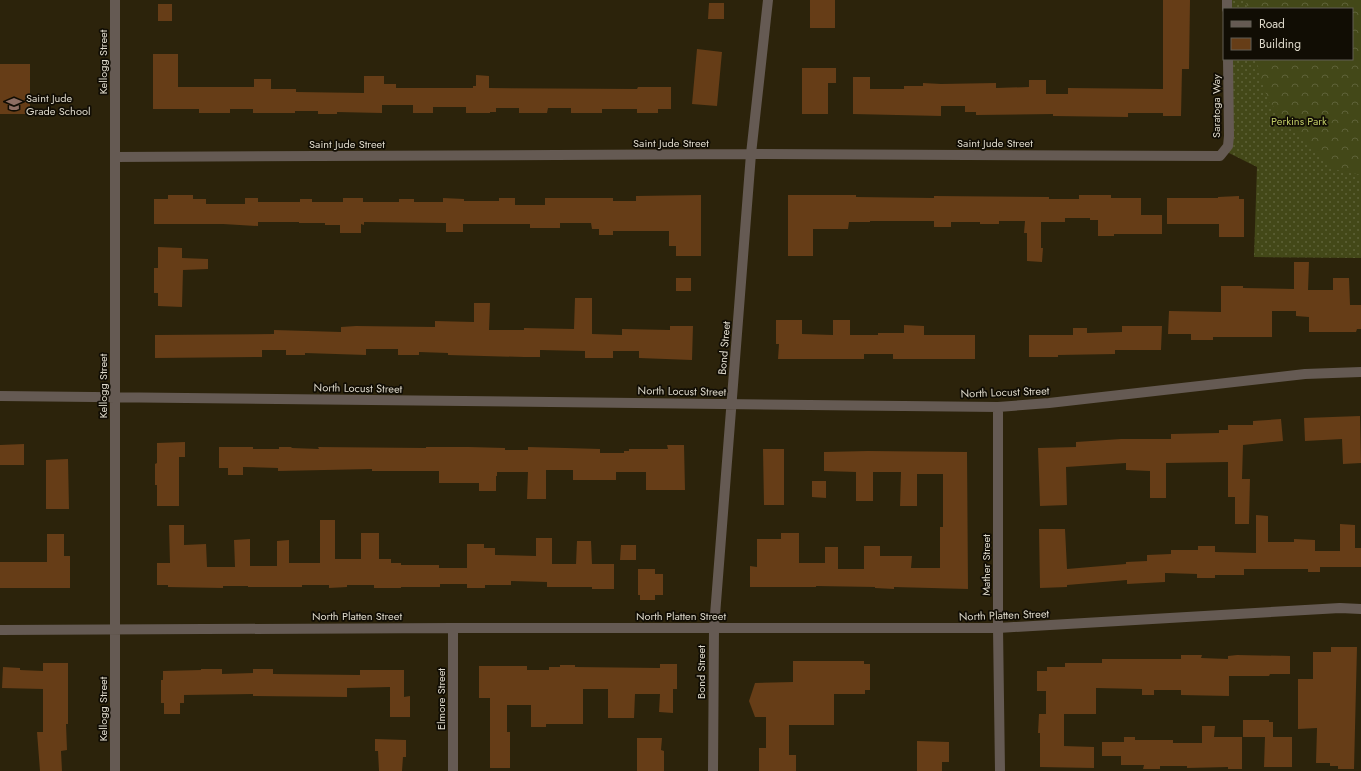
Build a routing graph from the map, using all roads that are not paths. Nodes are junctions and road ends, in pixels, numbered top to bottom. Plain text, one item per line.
1 (115, 0) edge
2 (768, 0) edge
3 (1228, 60) edge
4 (1224, 151) joint
5 (751, 154) junction
6 (115, 157) junction
7 (1361, 372) edge
8 (0, 396) edge
9 (115, 397) junction
10 (731, 404) junction
11 (998, 407) junction
12 (1361, 609) edge
13 (453, 628) junction
14 (714, 628) junction
15 (998, 628) junction
16 (116, 629) junction
17 (0, 630) edge
18 (115, 771) edge
19 (453, 771) edge
20 (713, 771) edge
21 (1000, 771) edge

1 - 6 street, Kellogg Street
2 - 5 street, Bond Street
3 - 4 street, Saratoga Way
4 - 5 street, Saint Jude Street
5 - 6 street, Saint Jude Street
5 - 10 street, Bond Street
6 - 9 street, Kellogg Street
7 - 11 street, North Locust Street
8 - 9 street, North Locust Street
9 - 10 street, North Locust Street
9 - 16 street, Kellogg Street
10 - 11 street, North Locust Street
10 - 14 street, Bond Street
11 - 15 street, Mather Street
12 - 15 street, North Platten Street
13 - 14 street, North Platten Street
13 - 16 street, North Platten Street
13 - 19 street, Elmore Street
14 - 15 street, North Platten Street
14 - 20 street, Bond Street
15 - 21 street, Mather Street
16 - 17 street, North Platten Street
16 - 18 street, Kellogg Street

